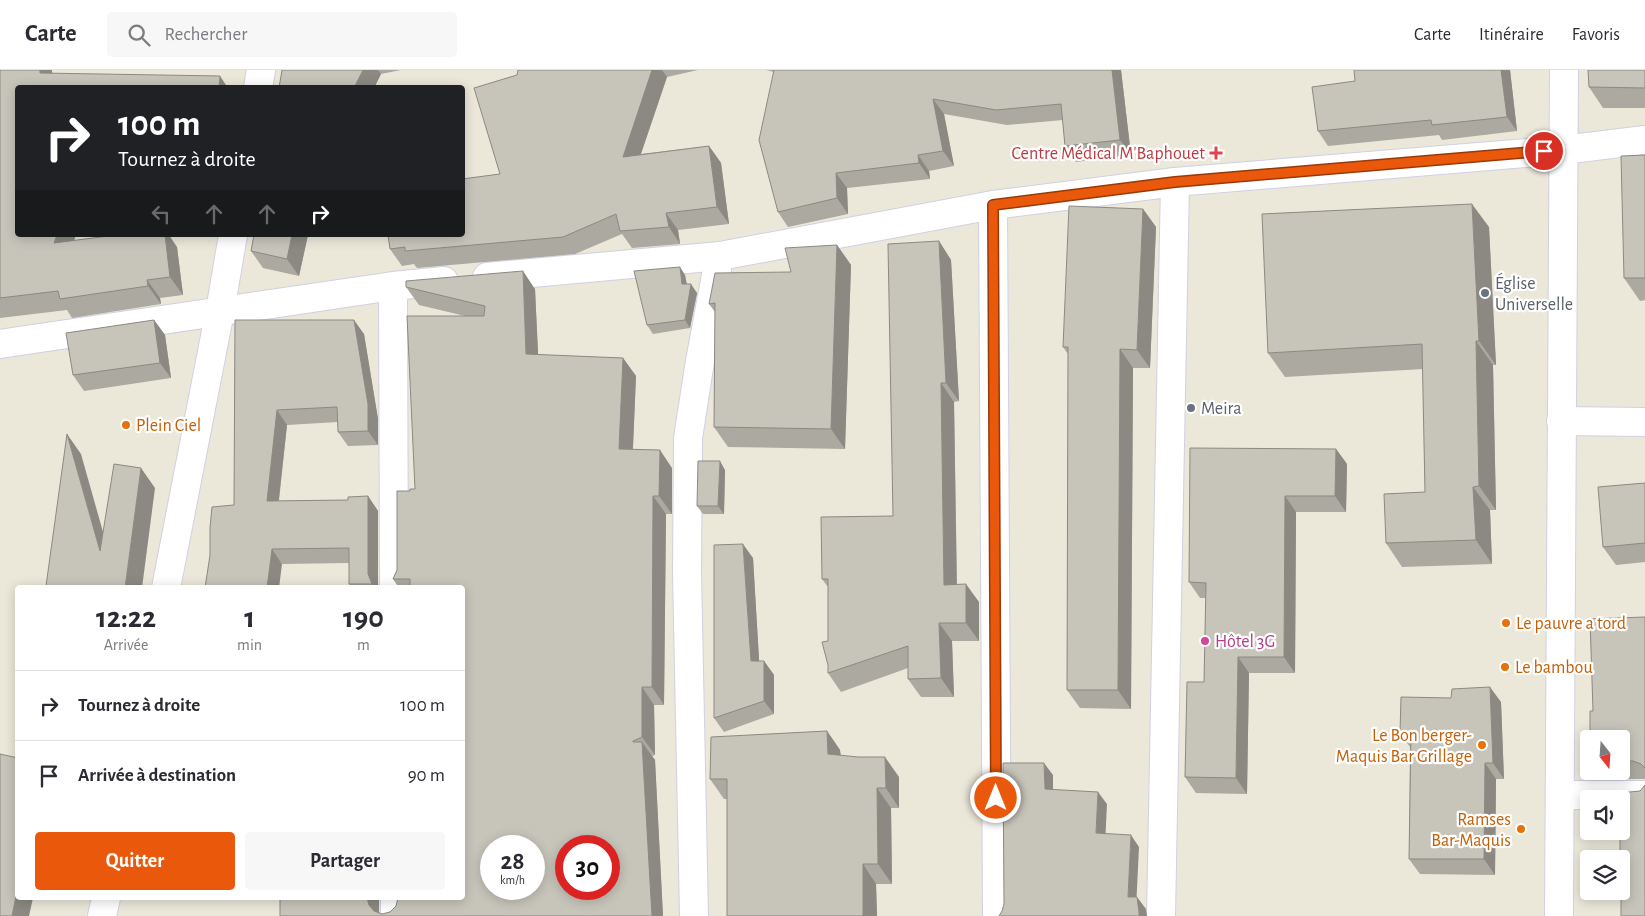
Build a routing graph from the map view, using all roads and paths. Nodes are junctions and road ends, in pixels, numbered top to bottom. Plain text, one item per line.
1 (261, 70) edge
2 (1564, 70) edge
3 (258, 85) edge
4 (1645, 140) edge
5 (1563, 150) junction
6 (1175, 182) junction
7 (993, 205) junction
8 (233, 237) edge
9 (720, 256) junction
10 (393, 286) junction
11 (220, 311) junction
12 (0, 344) edge
13 (1561, 421) junction
14 (1645, 422) edge
15 (167, 585) edge
16 (394, 585) edge
17 (1560, 795) junction
18 (1645, 795) edge
19 (106, 900) edge
20 (395, 900) edge
21 (102, 916) edge
22 (396, 916) edge
23 (694, 916) edge
24 (997, 916) edge
25 (1161, 916) edge
26 (1559, 916) edge

1 - 3 street
2 - 5 street
4 - 5 street
5 - 6 street
5 - 13 street
6 - 7 street
6 - 25 street
7 - 9 street
7 - 24 street
8 - 11 street
9 - 10 street
9 - 23 street
10 - 11 street
10 - 16 street
11 - 12 street
11 - 15 street
13 - 14 street
13 - 17 street
17 - 18 street
17 - 26 street
19 - 21 street
20 - 22 street

